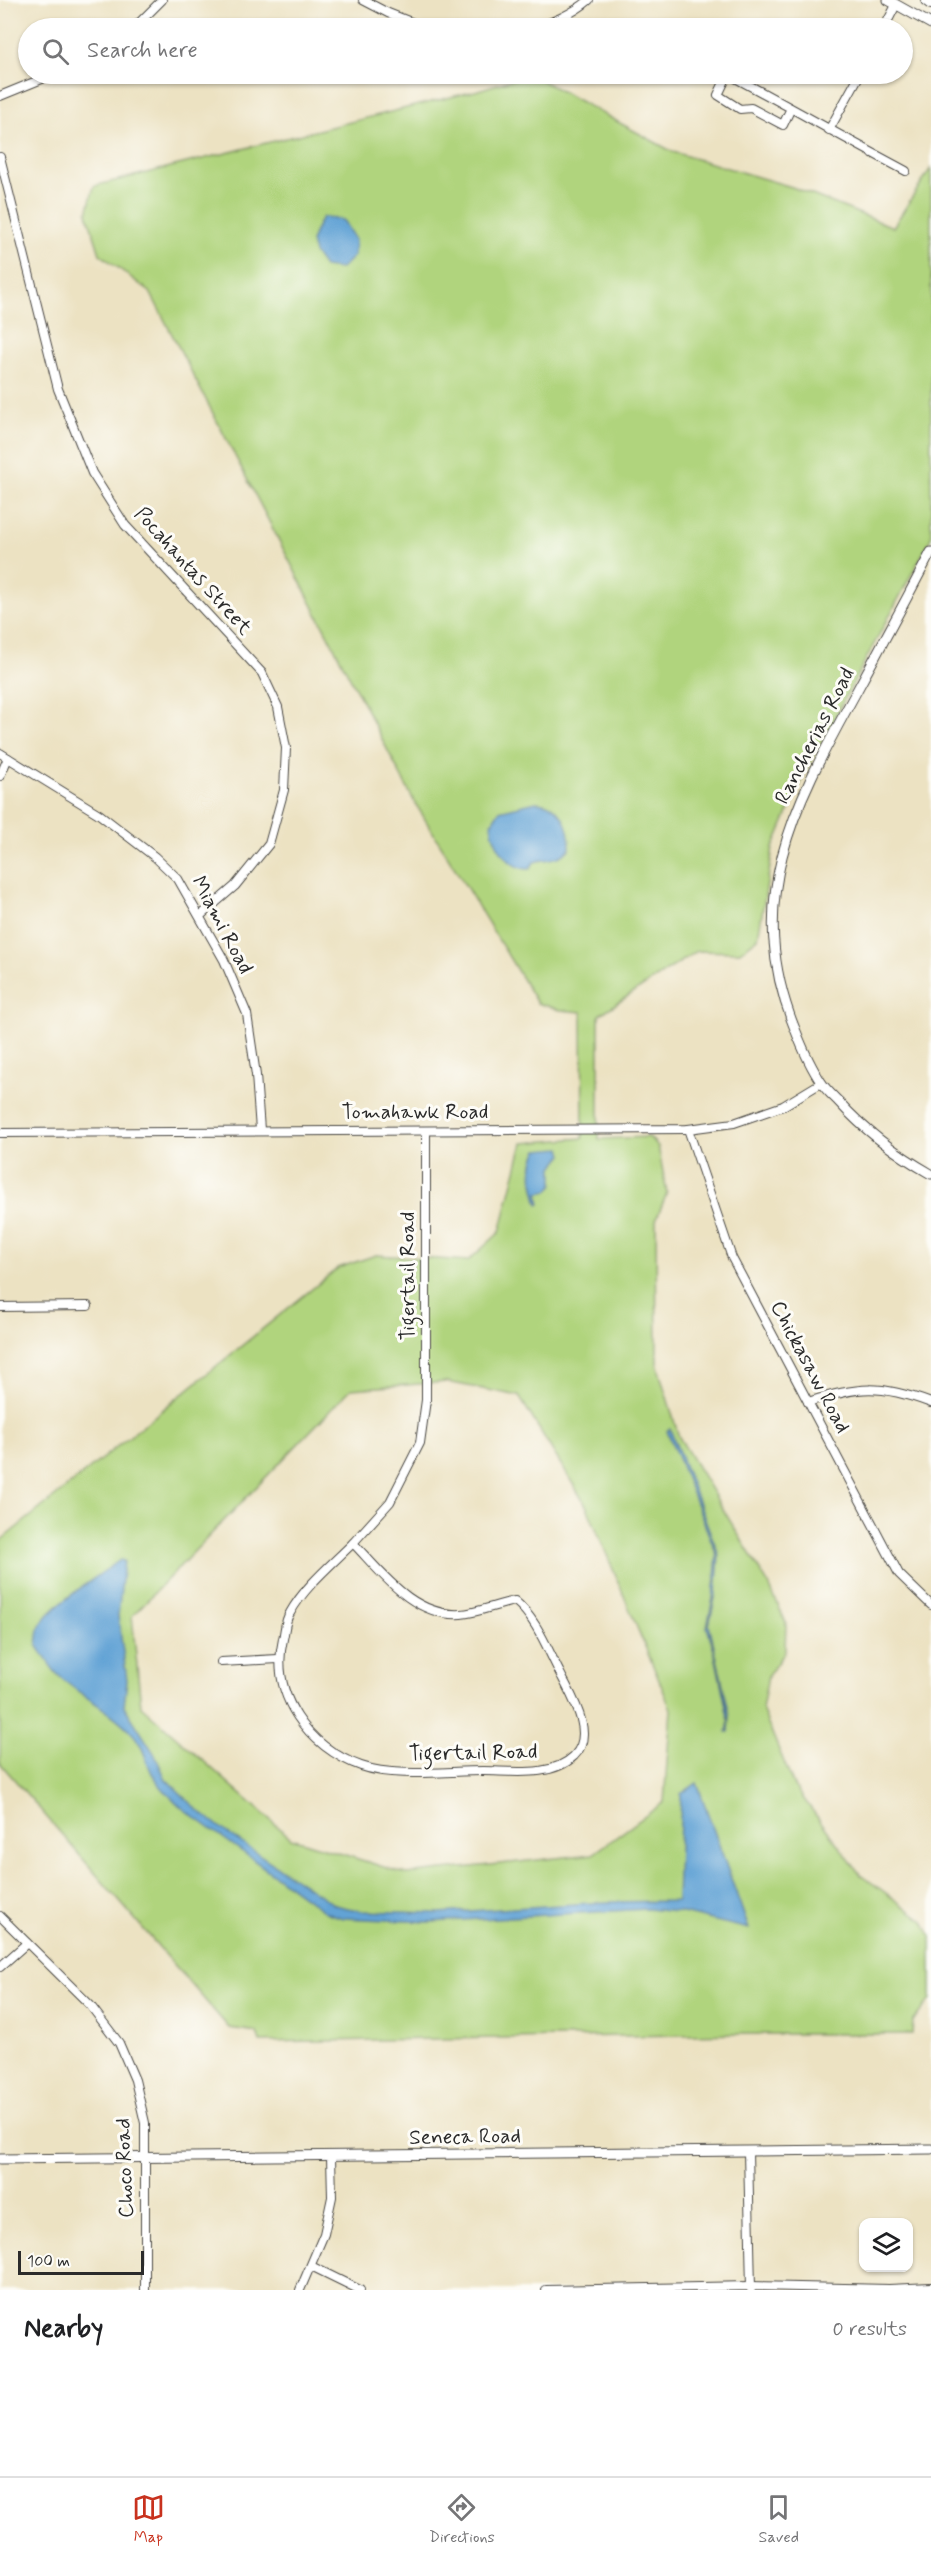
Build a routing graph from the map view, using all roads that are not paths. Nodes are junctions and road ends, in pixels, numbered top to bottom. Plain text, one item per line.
1 (162, 0) edge
2 (363, 0) edge
3 (589, 0) edge
4 (927, 0) edge
5 (892, 2) edge
6 (931, 3) edge
7 (144, 18) edge
8 (399, 18) edge
9 (558, 18) edge
10 (887, 18) edge
11 (931, 24) edge
12 (29, 84) edge
13 (723, 84) edge
14 (747, 84) edge
15 (854, 84) edge
16 (0, 96) edge
17 (791, 108) junction
18 (829, 130) junction
19 (0, 157) edge
20 (906, 171) dead end
21 (931, 552) edge
22 (0, 753) edge
23 (8, 758) junction
24 (0, 776) edge
25 (200, 916) junction
26 (821, 1083) junction
27 (688, 1129) junction
28 (260, 1130) junction
29 (426, 1131) junction
30 (0, 1133) edge
31 (931, 1174) edge
32 (88, 1306) dead end
33 (0, 1307) edge
34 (808, 1402) junction
35 (931, 1403) edge
36 (353, 1543) junction
37 (931, 1605) edge
38 (279, 1659) junction
39 (221, 1662) dead end
40 (0, 1916) edge
41 (27, 1943) junction
42 (0, 1967) edge
43 (931, 2149) edge
44 (748, 2151) junction
45 (331, 2156) junction
46 (144, 2157) junction
47 (0, 2159) edge
48 (311, 2266) junction
49 (931, 2287) edge
50 (751, 2288) edge
51 (145, 2290) edge
52 (300, 2290) edge
53 (360, 2290) edge
54 (546, 2290) edge
55 (888, 2290) edge

1 - 7 street
2 - 8 street
3 - 9 street
4 - 6 main road
5 - 10 street
5 - 11 street
12 - 16 street
13 - 17 street
14 - 17 street
15 - 18 street
17 - 18 street
18 - 20 street
19 - 25 street, Pocahantas Street
21 - 26 street, Rancherias Road
22 - 23 street, Miami Road
23 - 24 street
23 - 25 street, Miami Road
25 - 28 street, Miami Road
26 - 27 street, Tomahawk Road
26 - 31 street, Rancherias Road
27 - 29 street, Tomahawk Road
27 - 34 street, Chickasaw Road
28 - 29 street, Tomahawk Road
28 - 30 street, Tomahawk Road
29 - 36 street, Tigertail Road
32 - 33 street
34 - 35 street
34 - 37 street, Chickasaw Road
36 - 38 street, Tigertail Road
36 - 38 street, Tigertail Road
38 - 39 street
40 - 41 street, Choco Road
41 - 42 street
41 - 46 street, Choco Road
43 - 44 street, Seneca Road
44 - 45 street, Seneca Road
44 - 50 street
45 - 46 street, Seneca Road
45 - 48 street
46 - 47 street, Seneca Road
46 - 51 street, Choco Road
48 - 52 street
48 - 53 street
49 - 55 street
50 - 54 street
50 - 55 street

